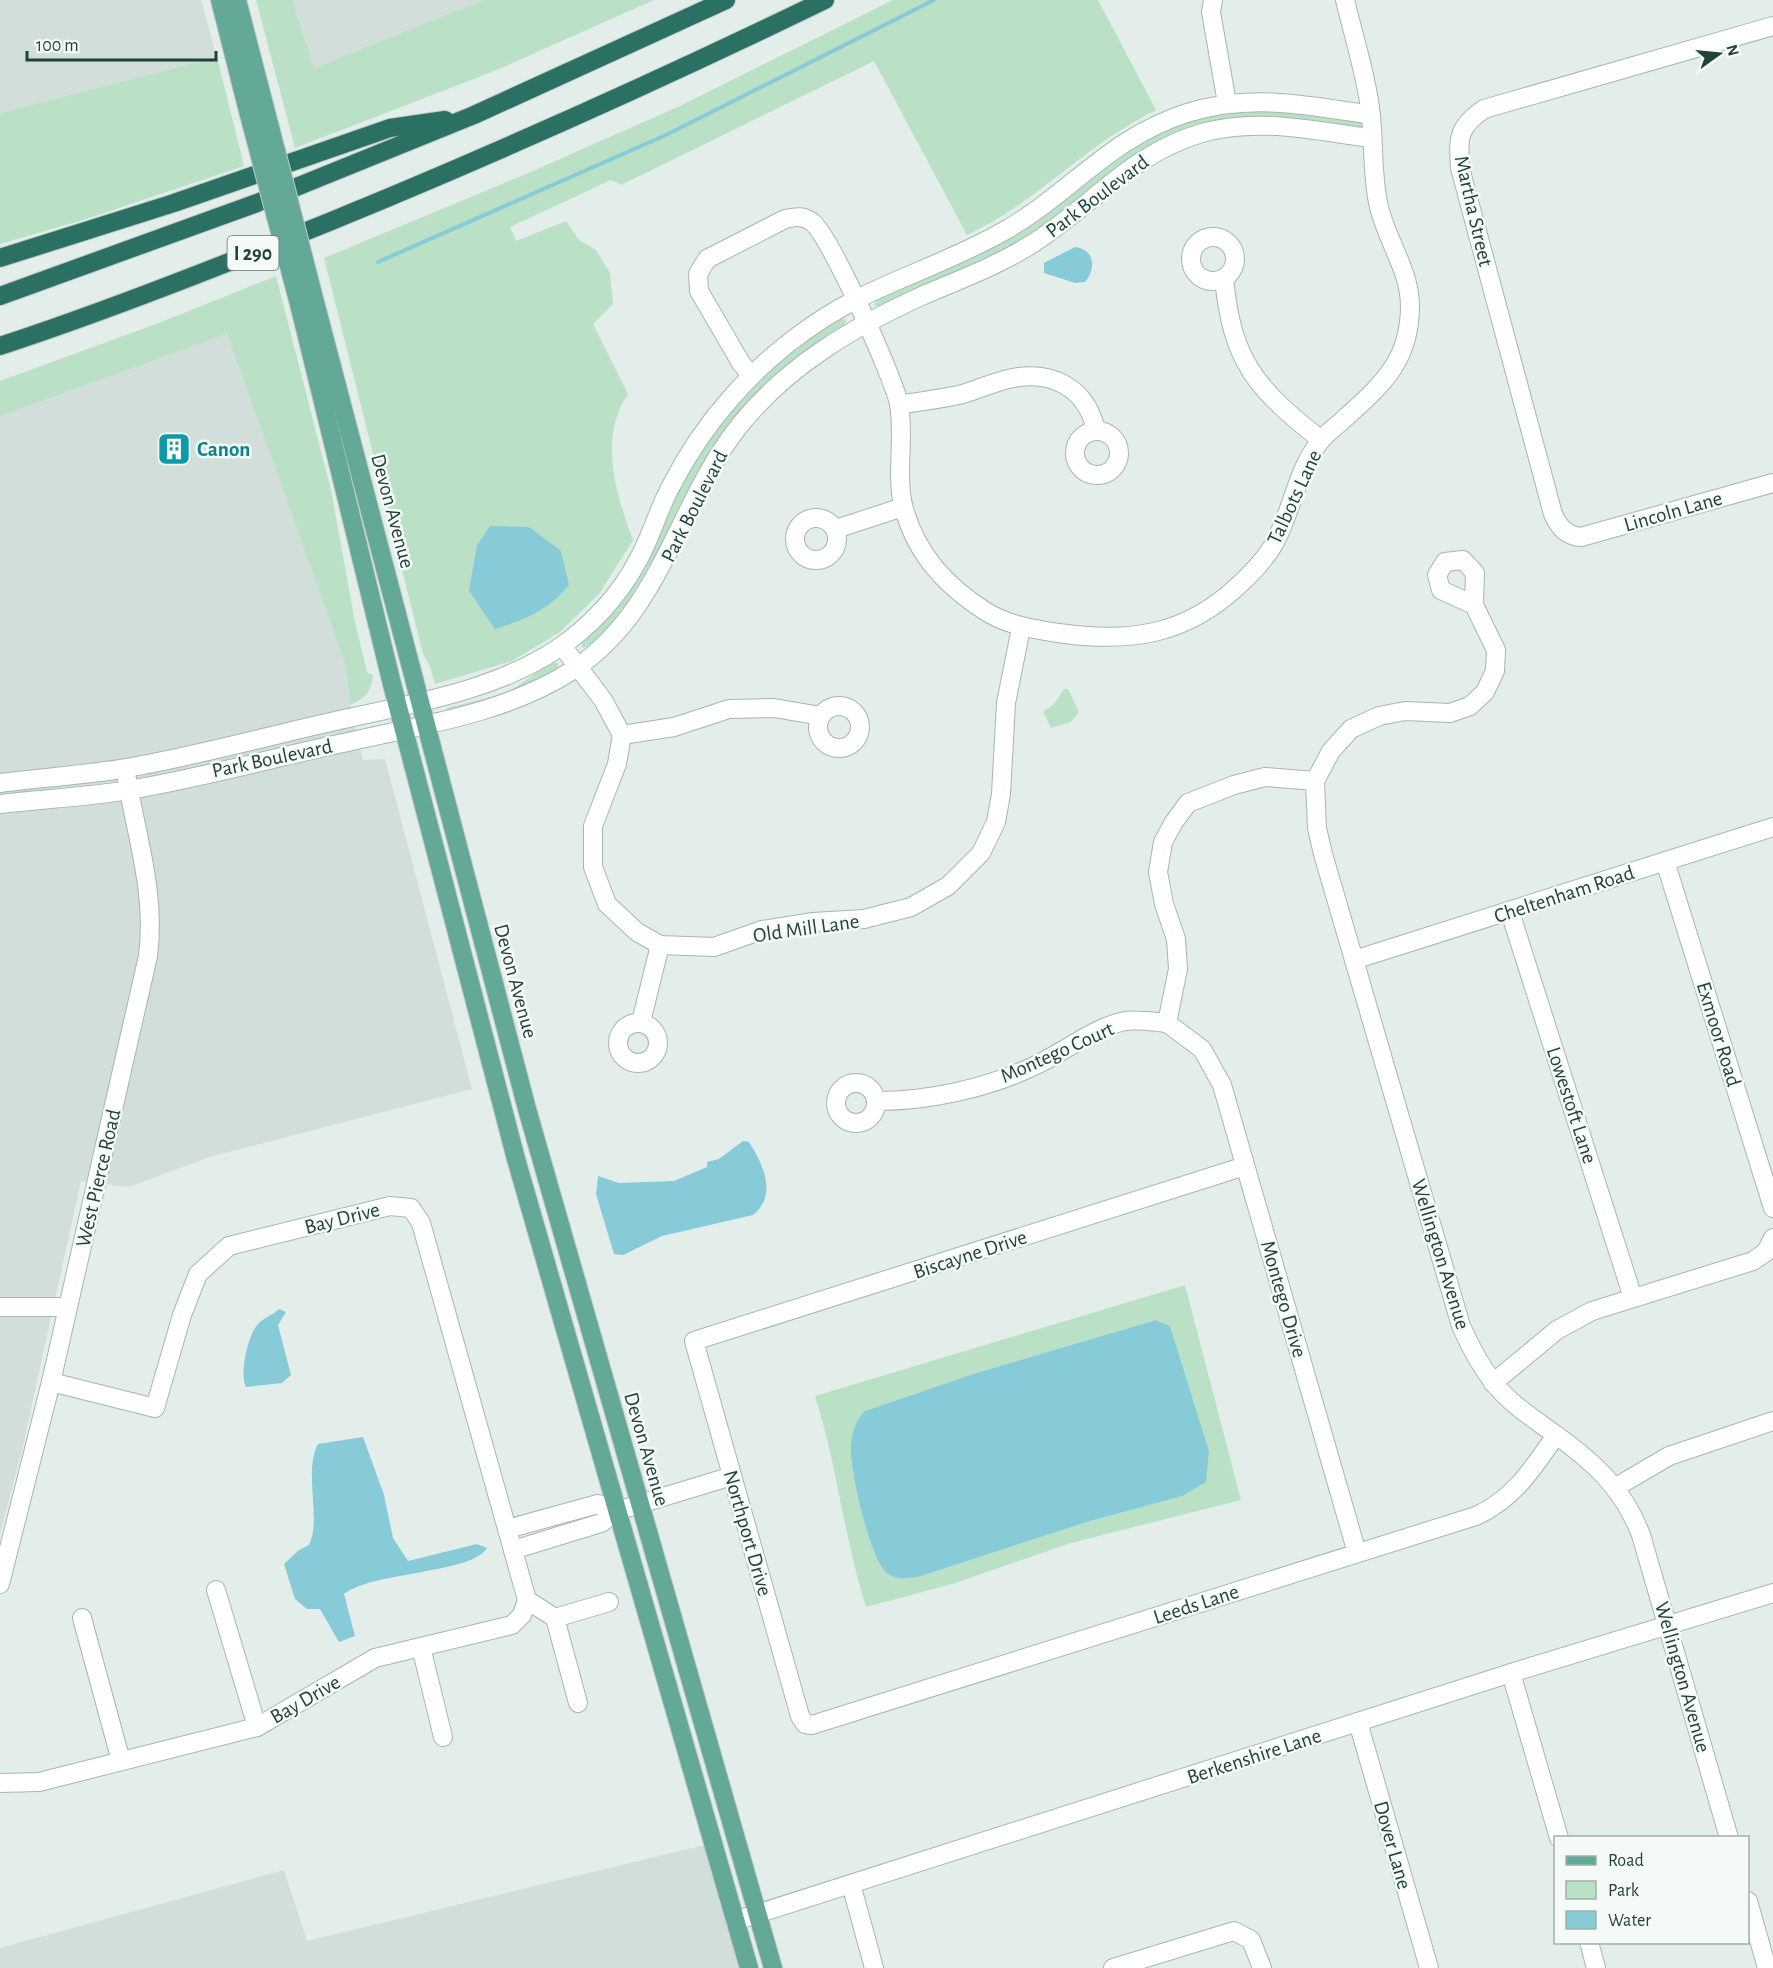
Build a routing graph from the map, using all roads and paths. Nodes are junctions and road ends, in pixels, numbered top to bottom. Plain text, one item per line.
1 (220, 0) edge
2 (237, 0) edge
3 (726, 0) edge
4 (825, 0) edge
5 (1213, 0) edge
6 (1345, 0) edge
7 (1773, 26) edge
8 (1227, 103) junction
9 (257, 111) junction
10 (1371, 115) junction
11 (474, 116) junction
12 (1371, 138) junction
13 (0, 258) edge
14 (1224, 278) dead end
15 (0, 296) edge
16 (855, 300) junction
17 (307, 305) junction
18 (867, 324) junction
19 (0, 346) edge
20 (751, 376) junction
21 (899, 405) junction
22 (1096, 430) dead end
23 (1321, 440) junction
24 (1773, 483) edge
25 (903, 507) junction
26 (836, 529) dead end
27 (1573, 537) joint
28 (1474, 606) dead end
29 (1021, 628) junction
30 (562, 646) junction
31 (579, 666) junction
32 (421, 700) junction
33 (398, 706) junction
34 (821, 716) dead end
35 (427, 724) junction
36 (404, 729) junction
37 (622, 735) junction
38 (125, 768) junction
39 (1315, 781) junction
40 (0, 783) edge
41 (129, 790) junction
42 (0, 804) edge
43 (1773, 827) edge
44 (1665, 861) junction
45 (1510, 912) junction
46 (660, 945) junction
47 (1354, 960) junction
48 (641, 1022) dead end
49 (1167, 1023) junction
50 (877, 1101) dead end
51 (1245, 1166) junction
52 (1773, 1208) edge
53 (1773, 1238) edge
54 (1634, 1298) junction
55 (0, 1307) edge
56 (67, 1307) junction
57 (694, 1341) joint
58 (51, 1382) junction
59 (1494, 1383) junction
60 (1773, 1422) edge
61 (1556, 1435) junction
62 (732, 1476) junction
63 (1616, 1487) junction
64 (639, 1504) junction
65 (617, 1511) junction
66 (507, 1529) junction
67 (513, 1550) junction
68 (1357, 1553) junction
69 (0, 1584) edge
70 (216, 1590) dead end
71 (1773, 1593) edge
72 (527, 1600) junction
73 (609, 1602) dead end
74 (82, 1618) dead end
75 (555, 1618) junction
76 (1668, 1624) junction
77 (421, 1647) junction
78 (1511, 1673) junction
79 (578, 1703) dead end
80 (1358, 1722) junction
81 (805, 1724) joint
82 (257, 1727) junction
83 (443, 1737) dead end
84 (121, 1761) junction
85 (0, 1783) edge
86 (1558, 1836) edge
87 (1728, 1836) edge
88 (851, 1884) junction
89 (1749, 1905) edge
90 (757, 1914) junction
91 (735, 1921) junction
92 (1590, 1944) edge
93 (748, 1968) edge
94 (773, 1968) edge
95 (874, 1968) edge
96 (1113, 1968) edge
97 (1262, 1968) edge
98 (1429, 1968) edge
99 (1596, 1968) edge
100 (1767, 1968) edge

1 - 9 main road, Devon Avenue
2 - 9 main road, Devon Avenue
3 - 11 highway, I 290
4 - 19 highway, I 290
5 - 8 street
6 - 10 street
7 - 27 street, Martha Street
8 - 10 street, Park Boulevard
8 - 16 street, Park Boulevard
9 - 17 main road, Devon Avenue, bridge
10 - 12 street
11 - 13 highway
11 - 15 highway, I 290
12 - 18 street, Park Boulevard
12 - 23 street, Talbots Lane
14 - 23 street
16 - 18 street, Talbots Lane
16 - 20 street, Park Boulevard
16 - 20 street, Talbots Lane
17 - 32 main road, Devon Avenue
17 - 33 main road, Devon Avenue
18 - 21 street, Talbots Lane
18 - 31 street, Park Boulevard
20 - 30 street, Park Boulevard
21 - 22 street
21 - 25 street, Talbots Lane
23 - 29 street, Talbots Lane
24 - 27 street, Lincoln Lane
25 - 26 street
25 - 29 street, Talbots Lane
28 - 39 street
29 - 46 street, Old Mill Lane
30 - 31 street
30 - 32 street, Park Boulevard
31 - 35 street, Park Boulevard
31 - 37 street
32 - 33 street, Park Boulevard
32 - 35 main road, Devon Avenue
33 - 36 main road, Devon Avenue
33 - 38 street, Park Boulevard
34 - 37 street
35 - 36 street, Park Boulevard
35 - 64 main road, Devon Avenue
36 - 41 street, Park Boulevard
36 - 65 main road, Devon Avenue
37 - 46 street, Old Mill Lane
38 - 40 street, Park Boulevard
38 - 41 street, West Pierce Road
39 - 47 street, Wellington Avenue
39 - 49 street
41 - 42 street, Park Boulevard
41 - 56 street, West Pierce Road
43 - 44 street, Cheltenham Road
44 - 45 street, Cheltenham Road
44 - 52 street, Exmoor Road
45 - 47 street, Cheltenham Road
45 - 54 street, Lowestoft Lane
46 - 48 street
47 - 59 street, Wellington Avenue
49 - 50 street, Montego Court
49 - 51 street, Montego Drive
51 - 57 street, Biscayne Drive
51 - 68 street, Montego Drive
53 - 54 street
54 - 59 street
55 - 56 street
56 - 58 street, West Pierce Road
57 - 62 street, Northport Drive
58 - 66 street, Bay Drive
58 - 69 street, West Pierce Road
59 - 61 street, Wellington Avenue
60 - 63 street
61 - 63 street, Wellington Avenue
61 - 68 street, Leeds Lane
62 - 64 street
62 - 81 street, Northport Drive
63 - 76 street, Wellington Avenue
64 - 65 street
64 - 90 main road, Devon Avenue
65 - 66 street
65 - 67 street
65 - 91 main road, Devon Avenue
66 - 67 street, Bay Drive
67 - 72 street, Bay Drive
68 - 81 street, Leeds Lane
70 - 82 street, Bay Drive
71 - 76 street, Berkenshire Lane
72 - 75 street
72 - 77 street, Bay Drive
73 - 75 street
74 - 84 street
75 - 79 street
76 - 78 street, Berkenshire Lane
76 - 87 street, Wellington Avenue
77 - 82 street, Bay Drive
77 - 83 street
78 - 80 street, Berkenshire Lane
78 - 86 street
80 - 88 street, Berkenshire Lane
80 - 98 street, Dover Lane
82 - 84 street, Bay Drive
84 - 85 street, Bay Drive
88 - 90 street, Berkenshire Lane
88 - 95 street
89 - 100 street
90 - 91 street, Berkenshire Lane
90 - 94 main road, Devon Avenue
91 - 93 main road, Devon Avenue
92 - 99 street
96 - 97 street

